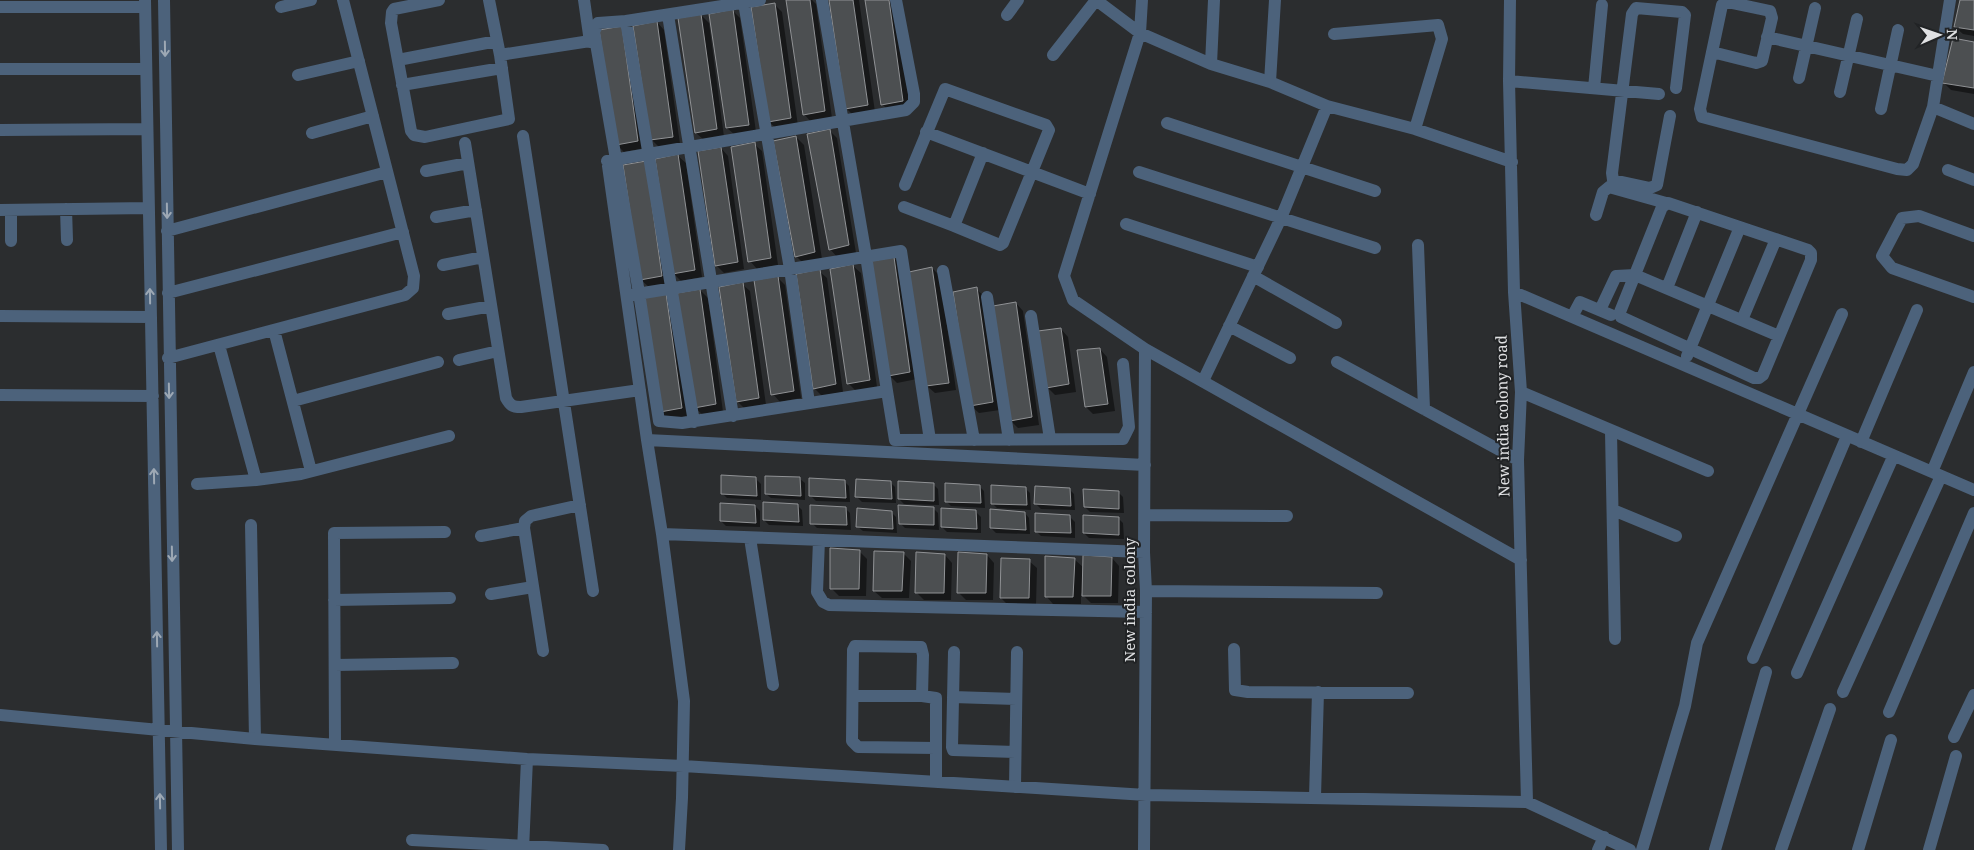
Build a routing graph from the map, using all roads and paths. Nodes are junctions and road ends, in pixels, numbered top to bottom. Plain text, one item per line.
1 (164, 0) edge
2 (311, 0) edge
3 (343, 0) edge
4 (439, 0) edge
5 (489, 0) edge
6 (584, 0) edge
7 (760, 0) edge
8 (822, 0) edge
9 (896, 0) edge
10 (1018, 0) edge
11 (1096, 0) edge
12 (1142, 0) edge
13 (1214, 0) edge
14 (1275, 0) edge
15 (1510, 0) edge
16 (1950, 0) edge
17 (744, 2) junction
18 (145, 4) edge
19 (1602, 4) dead end
20 (0, 7) edge
21 (281, 7) dead end
22 (1815, 8) dead end
23 (668, 15) junction
24 (1008, 15) dead end
25 (1857, 19) dead end
26 (626, 21) junction
27 (1898, 30) dead end
28 (1140, 33) junction
29 (1334, 34) dead end
30 (1767, 37) junction
31 (590, 40) junction
32 (497, 41) junction
33 (1806, 46) junction
34 (1712, 52) junction
35 (1053, 55) dead end
36 (1848, 55) junction
37 (398, 60) junction
38 (359, 61) junction
39 (501, 61) junction
40 (1211, 64) junction
41 (1891, 65) junction
42 (146, 68) junction
43 (0, 69) edge
44 (298, 75) dead end
45 (1938, 76) junction
46 (1799, 78) dead end
47 (1509, 81) junction
48 (1270, 82) junction
49 (402, 85) junction
50 (1594, 88) junction
51 (1676, 88) dead end
52 (1621, 91) junction
53 (1840, 92) dead end
54 (1658, 94) dead end
55 (1327, 106) junction
56 (1932, 107) junction
57 (1881, 108) dead end
58 (373, 116) junction
59 (1670, 116) dead end
60 (843, 121) junction
61 (1167, 123) dead end
62 (1974, 124) edge
63 (1415, 128) junction
64 (147, 129) junction
65 (0, 130) edge
66 (312, 132) dead end
67 (926, 132) junction
68 (768, 134) junction
69 (523, 136) dead end
70 (465, 143) dead end
71 (691, 147) junction
72 (983, 153) junction
73 (650, 154) junction
74 (611, 160) junction
75 (1512, 162) junction
76 (468, 163) junction
77 (1302, 167) junction
78 (1948, 170) dead end
79 (426, 171) dead end
80 (387, 172) junction
81 (1033, 172) junction
82 (1139, 172) dead end
83 (1974, 180) edge
84 (905, 185) dead end
85 (1376, 190) dead end
86 (1090, 194) junction
87 (1666, 203) junction
88 (148, 208) junction
89 (904, 208) dead end
90 (66, 209) junction
91 (5, 210) edge
92 (476, 210) junction
93 (1697, 212) junction
94 (1596, 215) dead end
95 (436, 217) dead end
96 (1281, 218) junction
97 (1126, 224) dead end
98 (954, 226) junction
99 (1740, 227) junction
100 (167, 231) junction
101 (402, 232) junction
102 (1974, 236) edge
103 (1776, 239) junction
104 (67, 240) dead end
105 (11, 241) dead end
106 (1418, 244) dead end
107 (1375, 248) dead end
108 (866, 256) junction
109 (483, 257) junction
110 (443, 265) dead end
111 (790, 269) junction
112 (943, 271) dead end
113 (1256, 271) junction
114 (1635, 275) junction
115 (712, 281) junction
116 (671, 288) junction
117 (1667, 288) junction
118 (1514, 292) junction
119 (168, 293) junction
120 (633, 294) junction
121 (987, 297) dead end
122 (1974, 297) edge
123 (1708, 305) junction
124 (491, 306) junction
125 (1917, 310) dead end
126 (448, 314) dead end
127 (1842, 314) dead end
128 (0, 316) edge
129 (1031, 316) dead end
130 (151, 317) junction
131 (1572, 317) junction
132 (1742, 320) junction
133 (1336, 323) dead end
134 (1229, 326) junction
135 (274, 330) junction
136 (1779, 336) junction
137 (218, 345) junction
138 (1145, 349) junction
139 (1690, 350) junction
140 (498, 351) junction
141 (168, 358) junction
142 (1290, 358) dead end
143 (459, 360) dead end
144 (438, 362) dead end
145 (1337, 362) dead end
146 (1123, 364) dead end
147 (1683, 365) junction
148 (1974, 372) edge
149 (1203, 382) junction
150 (640, 390) junction
151 (886, 391) junction
152 (1521, 392) junction
153 (0, 395) edge
154 (152, 396) junction
155 (563, 400) junction
156 (293, 401) junction
157 (809, 404) junction
158 (1424, 409) junction
159 (1797, 415) junction
160 (733, 416) junction
161 (694, 422) junction
162 (1611, 432) junction
163 (449, 436) dead end
164 (1847, 436) junction
165 (647, 440) junction
166 (930, 440) junction
167 (974, 440) junction
168 (1009, 440) junction
169 (1050, 440) junction
170 (1861, 442) junction
171 (1893, 457) junction
172 (1518, 460) junction
173 (1145, 465) junction
174 (1708, 470) dead end
175 (311, 471) junction
176 (1937, 474) junction
177 (256, 480) junction
178 (197, 484) dead end
179 (1974, 490) edge
180 (580, 505) junction
181 (1613, 510) junction
182 (1974, 513) edge
183 (1146, 515) junction
184 (1287, 516) dead end
185 (251, 525) dead end
186 (524, 528) junction
187 (445, 532) dead end
188 (662, 534) junction
189 (481, 536) dead end
190 (1676, 536) dead end
191 (750, 538) junction
192 (819, 540) junction
193 (1144, 552) junction
194 (1521, 560) junction
195 (533, 586) junction
196 (593, 591) dead end
197 (1146, 591) junction
198 (491, 594) dead end
199 (1377, 594) dead end
200 (450, 598) dead end
201 (334, 600) junction
202 (1146, 612) junction
203 (1615, 640) dead end
204 (1234, 649) dead end
205 (543, 651) dead end
206 (954, 652) dead end
207 (1017, 652) dead end
208 (1753, 658) dead end
209 (453, 663) dead end
210 (335, 665) junction
211 (1766, 672) dead end
212 (1797, 673) dead end
213 (773, 685) dead end
214 (1318, 692) junction
215 (1843, 692) dead end
216 (1408, 693) dead end
217 (1974, 695) edge
218 (853, 696) junction
219 (922, 696) junction
220 (953, 697) junction
221 (1016, 699) junction
222 (1830, 710) dead end
223 (1889, 712) dead end
224 (0, 715) edge
225 (159, 730) junction
226 (175, 732) junction
227 (1954, 737) dead end
228 (255, 739) junction
229 (1891, 740) dead end
230 (335, 744) junction
231 (936, 748) junction
232 (1015, 752) junction
233 (1956, 756) dead end
234 (527, 759) junction
235 (683, 766) junction
236 (936, 782) junction
237 (1015, 787) junction
238 (1146, 795) junction
239 (1315, 797) junction
240 (1527, 802) junction
241 (1604, 837) junction
242 (412, 840) dead end
243 (436, 845) edge
244 (523, 847) edge
245 (161, 850) edge
246 (178, 850) edge
247 (603, 850) edge
248 (679, 850) edge
249 (1144, 850) edge
250 (1598, 850) edge
251 (1630, 850) edge
252 (1642, 850) edge
253 (1715, 850) edge
254 (1781, 850) edge
255 (1858, 850) edge
256 (1929, 850) edge

1 -> 100 street
2 - 21 street
3 - 38 street
4 - 37 street
5 - 32 street
6 - 31 street
7 - 17 street
8 - 60 street
9 - 60 street
10 - 24 street
11 - 28 street
11 - 35 street
12 - 28 street
13 - 40 street
14 - 48 street
15 - 47 street, New india colony road
16 - 45 street
17 - 23 street
17 - 68 street
18 - 20 street
18 - 42 street
19 - 50 street
22 - 33 street
23 - 26 street
23 - 71 street
25 - 36 street
26 - 73 street
26 - 74 street
27 - 41 street
28 - 40 street
28 - 86 street
29 - 63 street
30 - 33 street
30 - 34 street
30 - 34 street
31 - 39 street
31 - 74 street
32 - 37 street
32 - 39 street
33 - 36 street
33 - 46 street
34 - 56 street
36 - 41 street
36 - 53 street
37 - 49 street
38 - 44 street
38 - 58 street
39 - 49 street
39 - 49 street
40 - 48 street
41 - 45 street
41 - 57 street
42 - 43 street
42 - 64 street
45 - 56 street
47 - 50 street
47 - 75 street, New india colony road
48 - 55 street
50 - 52 street
51 - 52 street
52 - 54 street
52 - 59 street
55 - 63 street
55 - 77 street
56 - 62 street
58 - 66 street
58 - 80 street
60 - 68 street
60 - 108 street
61 - 77 street
63 - 75 street
64 - 65 street
64 - 88 street
67 - 72 street
67 - 81 street
67 - 84 street
68 - 71 street
68 - 111 street
69 - 155 street
70 - 76 street
71 - 73 street
71 - 115 street
72 - 81 street
72 - 98 street
73 - 74 street
73 - 116 street
74 - 120 street
75 - 118 street, New india colony road
76 - 79 street
76 - 92 street
77 - 85 street
77 - 96 street
78 - 83 street
80 - 100 street
80 - 101 street
81 - 86 street
81 - 98 street
82 - 96 street
86 - 138 street
87 - 93 street
87 - 94 street
87 - 114 street
88 - 90 street
130 -> 88 street
89 - 98 street
90 - 91 street
90 - 104 street
91 - 105 street
92 - 95 street
92 - 109 street
93 - 99 street
93 - 117 street
96 - 107 street
96 - 113 street
97 - 113 street
99 - 103 street
99 - 123 street
100 - 119 street
101 - 119 street
101 - 135 street
102 - 122 street
103 - 132 street
103 - 136 street
106 - 158 street
108 - 111 street
108 - 151 street
108 - 166 street
109 - 110 street
109 - 124 street
111 - 115 street
111 - 157 street
112 - 167 street
113 - 133 street
113 - 134 street
114 - 117 street
114 - 131 street
114 - 139 street
115 - 116 street
115 - 160 street
116 - 120 street
116 - 161 street
117 - 123 street
118 - 131 street
118 - 152 street, New india colony road
119 - 141 street
120 - 150 street
120 - 161 street
121 - 168 street
123 - 132 street
123 - 139 street
124 - 126 street
124 - 140 street
125 - 170 street
127 - 159 street
128 - 130 street
129 - 169 street
130 - 154 street
131 - 147 street
132 - 136 street
134 - 142 street
134 - 149 street
135 - 137 street
135 - 156 street
136 - 139 street
137 - 141 street
137 - 177 street
138 - 149 street
138 - 173 street, New india colony
139 - 147 street
140 - 143 street
140 - 155 street
141 -> 226 street
144 - 156 street
145 - 158 street
146 - 169 street
147 - 159 street
148 - 176 street
149 - 194 street
150 - 155 street
150 - 165 street
151 - 157 street
151 - 166 street
152 - 162 street
152 - 172 street, New india colony road
153 - 154 street
225 -> 154 street
155 - 180 street
156 - 175 street
157 - 160 street
158 - 172 street
159 - 164 street
159 - 252 street
160 - 161 street
162 - 174 street
162 - 181 street
163 - 175 street
164 - 170 street
164 - 208 street
165 - 173 street
165 - 188 street
166 - 167 street
167 - 168 street
168 - 169 street
170 - 171 street
171 - 176 street
171 - 212 street
172 - 194 street, New india colony road
173 - 183 street, New india colony
175 - 177 street
176 - 179 street
176 - 215 street
177 - 178 street
180 - 186 street
180 - 196 street
181 - 190 street
181 - 203 street
182 - 223 street
183 - 184 street
183 - 193 street, New india colony
185 - 228 street
186 - 189 street
186 - 195 street
187 - 201 street
188 - 191 street
188 - 235 street
191 - 192 street
191 - 213 street
192 - 193 street
192 - 202 street
193 - 197 street, New india colony
194 - 240 street, New india colony road
195 - 198 street
195 - 205 street
197 - 199 street
197 - 202 street, New india colony
200 - 201 street
201 - 210 street
202 - 238 street, New india colony
204 - 214 street
206 - 220 street
207 - 221 street
209 - 210 street
210 - 230 street
211 - 253 street
214 - 216 street
214 - 239 street
217 - 227 street
218 - 219 street
218 - 219 street
218 - 231 street
219 - 231 street
220 - 221 street
220 - 232 street
221 - 232 street
222 - 254 street
224 - 225 street
225 - 226 street
245 -> 225 street
226 - 228 street
226 - 246 street
228 - 230 street
229 - 255 street
230 - 234 street
231 - 236 street
232 - 237 street
233 - 256 street
234 - 235 street
234 - 244 street
235 - 236 street
235 - 248 street
236 - 237 street
237 - 238 street
238 - 239 street
238 - 249 street, New india colony
239 - 240 street
240 - 241 street
241 - 250 street
241 - 251 street
242 - 243 street
243 - 244 street
244 - 247 street

